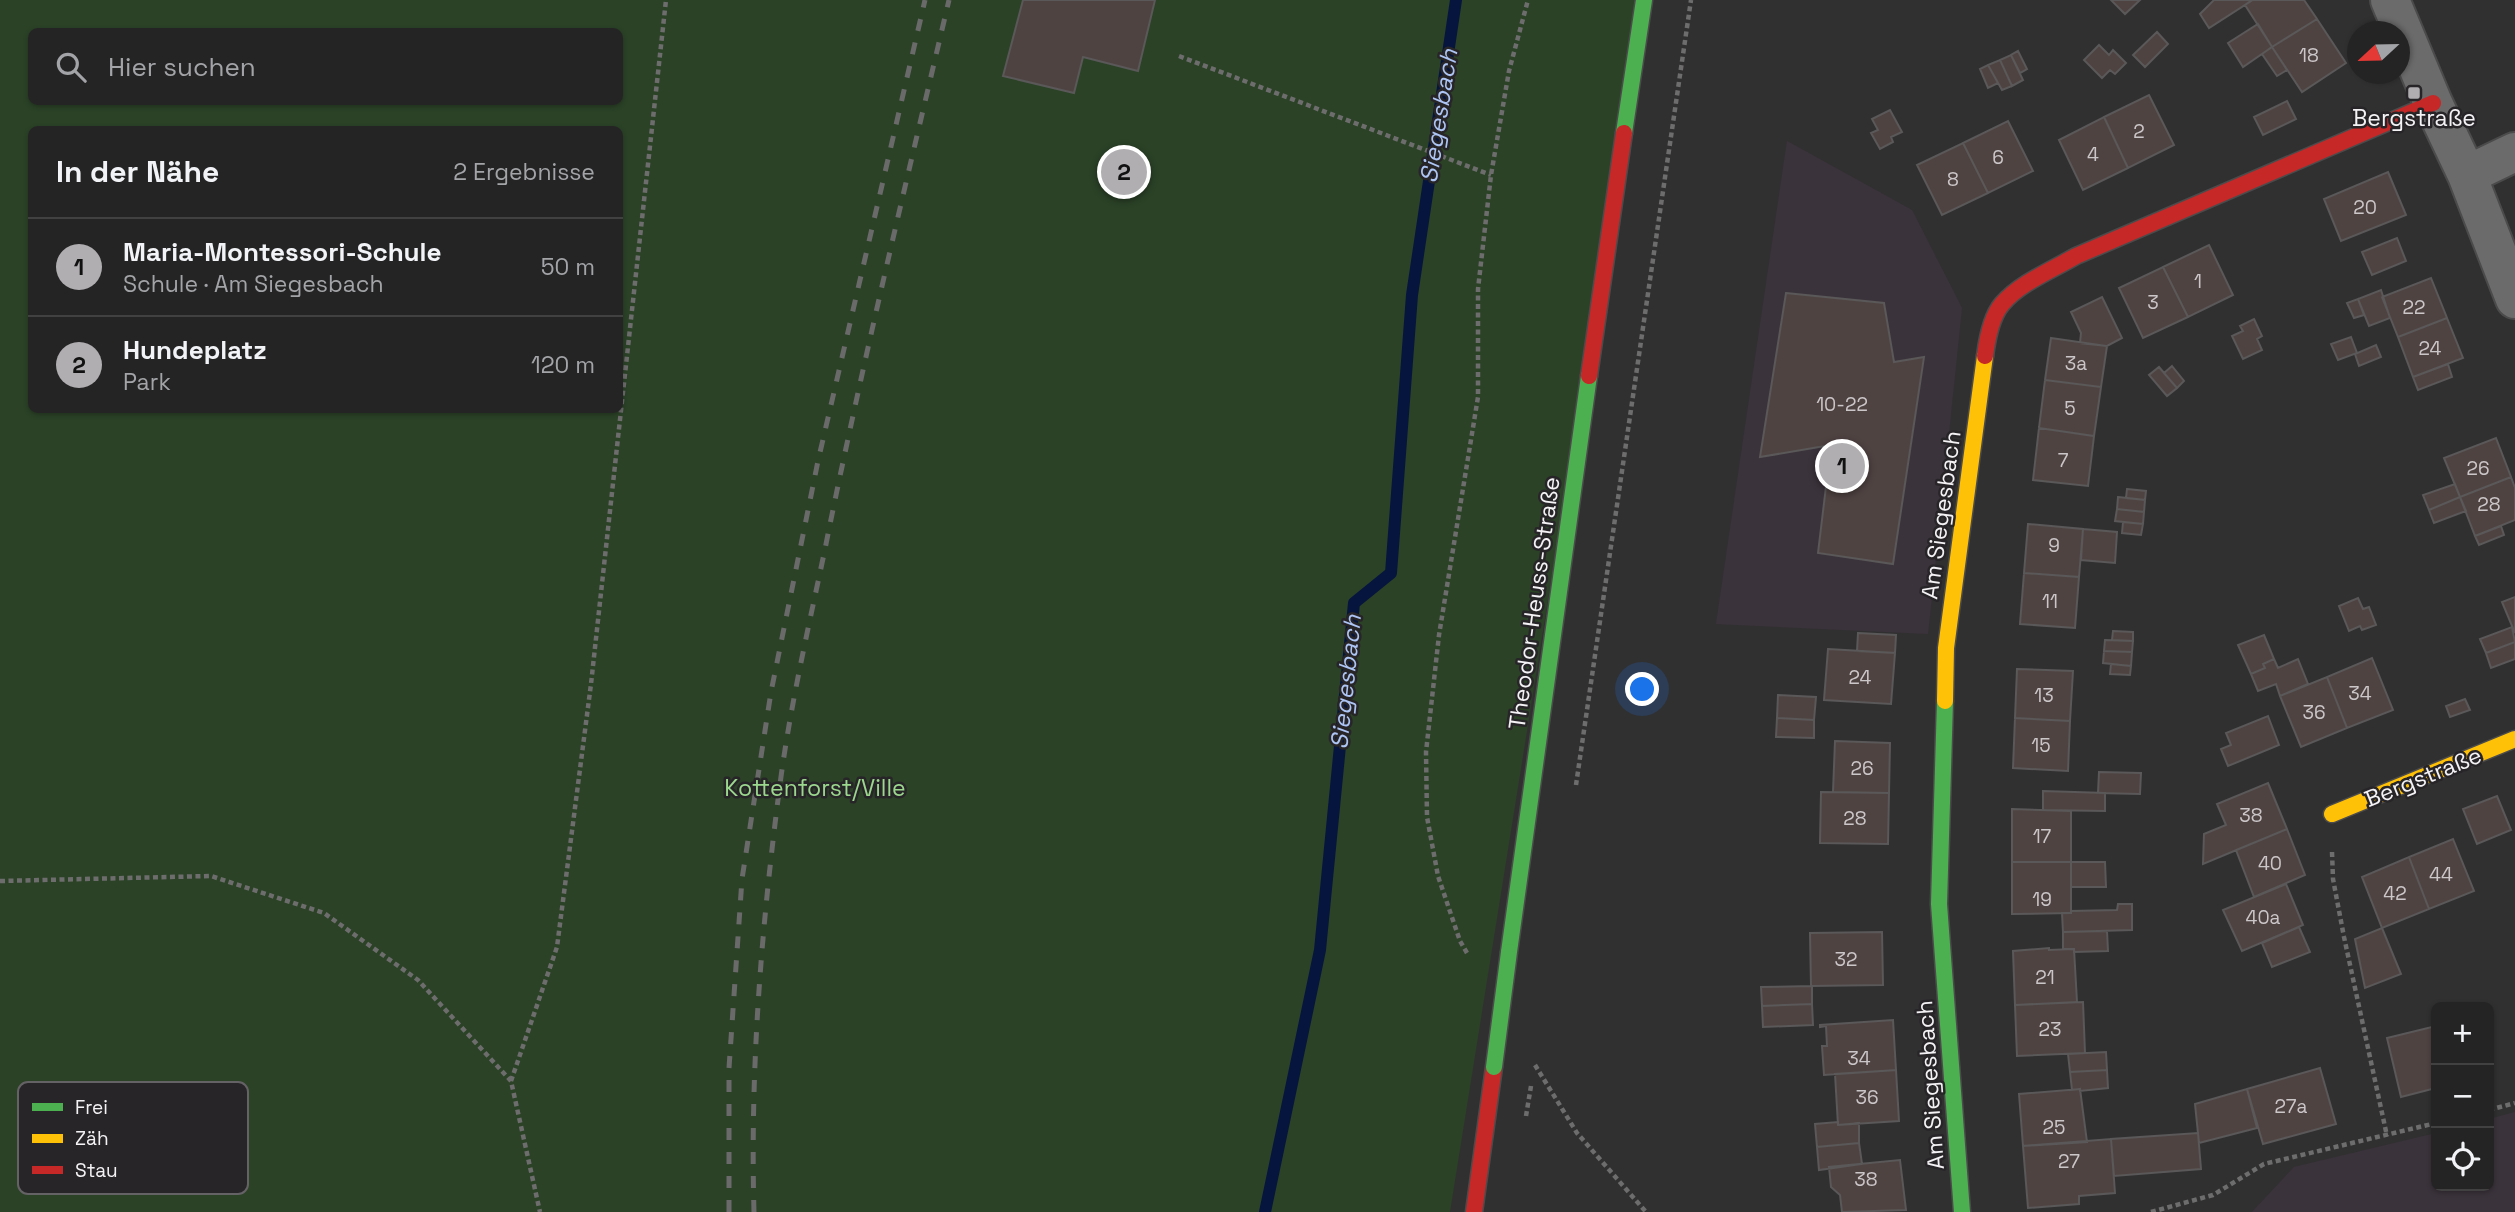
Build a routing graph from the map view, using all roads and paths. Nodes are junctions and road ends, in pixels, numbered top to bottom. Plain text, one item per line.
1 (666, 0) edge
2 (1528, 0) edge
3 (1644, 0) edge
4 (1690, 0) edge
5 (2390, 0) edge
6 (1179, 56) dead end
7 (2433, 103) junction
8 (2515, 152) edge
9 (1491, 175) junction
10 (2467, 175) junction
11 (2515, 299) edge
12 (623, 392) edge
13 (621, 413) edge
14 (2515, 739) edge
15 (1576, 792) dead end
16 (2332, 814) joint
17 (0, 881) edge
18 (1473, 963) dead end
19 (1535, 1065) dead end
20 (511, 1081) junction
21 (2515, 1103) edge
22 (2494, 1109) edge
23 (2431, 1124) edge
24 (2387, 1136) junction
25 (540, 1212) edge
26 (1474, 1212) edge
27 (1646, 1212) edge
28 (1962, 1212) edge
29 (2151, 1212) edge

1 - 12 path
2 - 9 path
3 - 26 street, Theodor-Heuss-Straße, bridge
4 - 15 path
5 - 7 street
6 - 9 path
7 - 10 street
7 - 28 street, Am Siegesbach
8 - 10 street
9 - 18 path
10 - 11 street
13 - 20 path
14 - 16 street, Bergstraße
16 - 24 path
17 - 20 path
19 - 27 path
20 - 25 path
21 - 22 path
23 - 24 path
24 - 29 path

